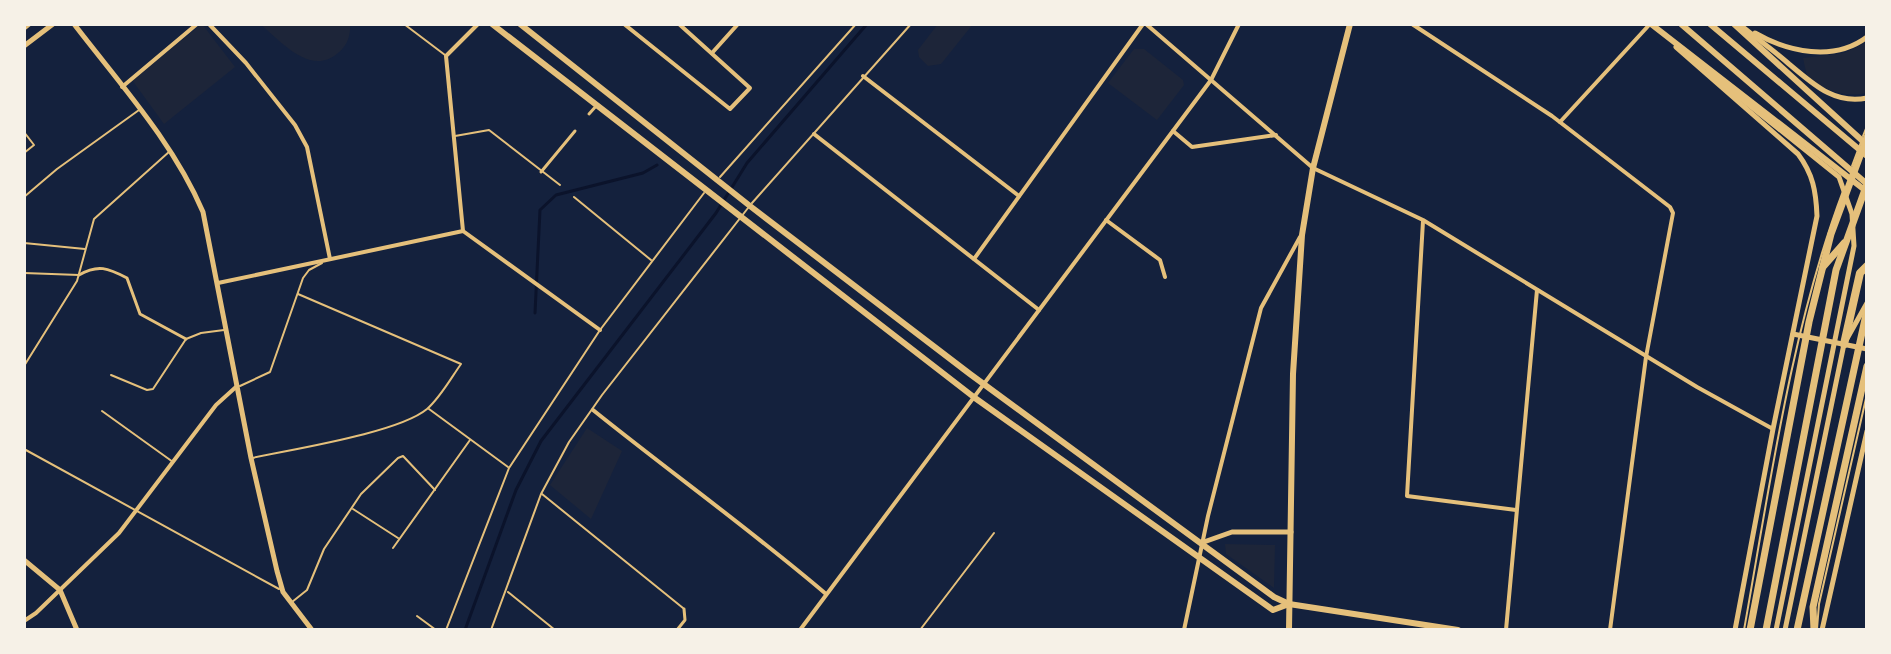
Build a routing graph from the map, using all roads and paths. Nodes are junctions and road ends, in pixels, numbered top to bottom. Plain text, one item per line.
1 (29, 24) edge
2 (53, 24) edge
3 (74, 24) edge
4 (197, 24) edge
5 (209, 24) edge
6 (404, 24) edge
7 (478, 24) edge
8 (492, 24) edge
9 (520, 24) edge
10 (624, 24) edge
11 (679, 24) edge
12 (738, 24) edge
13 (856, 24) edge
14 (911, 24) edge
15 (1144, 24) edge
16 (1239, 24) edge
17 (1350, 24) edge
18 (1412, 24) edge
19 (1650, 24) edge
20 (1681, 24) edge
21 (1710, 24) edge
22 (1738, 24) edge
23 (24, 28) edge
24 (1667, 37) junction
25 (1867, 37) edge
26 (24, 46) edge
27 (712, 53) junction
28 (446, 56) junction
29 (863, 76) junction
30 (1211, 80) junction
31 (122, 87) junction
32 (1867, 98) edge
33 (598, 104) junction
34 (140, 109) junction
35 (589, 114) dead end
36 (1560, 122) junction
37 (1867, 126) edge
38 (575, 131) dead end
39 (1173, 131) junction
40 (24, 132) edge
41 (814, 134) junction
42 (1276, 135) junction
43 (454, 136) junction
44 (1867, 137) edge
45 (1867, 145) edge
46 (171, 150) junction
47 (24, 153) edge
48 (1824, 153) junction
49 (1867, 156) edge
50 (1313, 168) junction
51 (541, 172) junction
52 (717, 180) junction
53 (1867, 184) edge
54 (560, 185) dead end
55 (708, 189) junction
56 (1867, 192) edge
57 (1019, 196) junction
58 (24, 197) edge
59 (574, 197) dead end
60 (750, 206) junction
61 (741, 216) junction
62 (1106, 220) junction
63 (1423, 220) junction
64 (463, 231) junction
65 (1302, 235) junction
66 (1848, 238) junction
67 (24, 243) edge
68 (85, 249) junction
69 (330, 259) junction
70 (974, 259) junction
71 (652, 261) junction
72 (1867, 266) edge
73 (1822, 268) junction
74 (24, 273) edge
75 (79, 275) junction
76 (1165, 277) dead end
77 (218, 283) junction
78 (1537, 290) junction
79 (298, 294) junction
80 (1867, 303) edge
81 (1040, 310) junction
82 (1867, 310) edge
83 (226, 330) junction
84 (600, 330) junction
85 (1793, 334) junction
86 (186, 339) junction
87 (1833, 342) junction
88 (1844, 344) junction
89 (1867, 349) edge
90 (1646, 357) junction
91 (25, 359) edge
92 (24, 366) edge
93 (1867, 366) edge
94 (111, 375) dead end
95 (985, 385) junction
96 (237, 386) junction
97 (1867, 394) edge
98 (975, 398) junction
99 (428, 409) junction
100 (593, 410) junction
101 (102, 411) dead end
102 (1773, 429) junction
103 (1867, 431) edge
104 (470, 440) junction
105 (24, 449) edge
106 (251, 458) junction
107 (174, 463) junction
108 (509, 468) junction
109 (435, 490) junction
110 (541, 494) junction
111 (351, 508) junction
112 (1516, 510) junction
113 (137, 511) junction
114 (1291, 532) junction
115 (994, 533) dead end
116 (399, 539) junction
117 (1201, 543) junction
118 (393, 548) dead end
119 (1197, 559) junction
120 (24, 560) edge
121 (1759, 565) junction
122 (60, 590) junction
123 (508, 591) junction
124 (283, 592) junction
125 (826, 594) junction
126 (291, 603) junction
127 (1289, 604) junction
128 (1816, 605) junction
129 (684, 609) joint
130 (417, 616) dead end
131 (24, 621) edge
132 (77, 630) edge
133 (312, 630) edge
134 (436, 630) edge
135 (446, 630) edge
136 (491, 630) edge
137 (555, 630) edge
138 (677, 630) edge
139 (800, 630) edge
140 (920, 630) edge
141 (1184, 630) edge
142 (1289, 630) edge
143 (1458, 630) edge
144 (1506, 630) edge
145 (1610, 630) edge
146 (1735, 630) edge
147 (1744, 630) edge
148 (1750, 630) edge
149 (1766, 630) edge
150 (1776, 630) edge
151 (1785, 630) edge
152 (1797, 630) edge
153 (1818, 630) edge

1 - 23 street
2 - 26 street
3 - 31 street
4 - 31 street
5 - 69 street
6 - 28 lane
7 - 28 street
8 - 33 main road
9 - 52 main road
10 - 27 street
11 - 27 street
12 - 27 street
13 - 52 lane
14 - 29 lane
15 - 30 street
15 - 57 street
16 - 30 street
17 - 50 main road
18 - 36 street
19 - 24 main road
19 - 36 street
20 - 48 main road
21 - 49 main road
22 - 25 street
22 - 32 street
22 - 45 main road
24 - 48 main road
24 - 85 street
24 - 87 street
28 - 43 street
29 - 41 lane
29 - 57 street
30 - 39 street
30 - 42 street
31 - 34 street
33 - 35 street
33 - 55 main road
34 - 46 street
34 - 58 lane
36 - 90 street
37 - 121 lane
38 - 51 street
39 - 42 street
39 - 62 street
40 - 47 lane
41 - 60 lane
41 - 70 street
42 - 50 street
43 - 51 lane
43 - 64 street
44 - 73 highway
46 - 68 lane
46 - 77 street
48 - 53 main road
48 - 56 main road
50 - 63 street
50 - 65 main road
51 - 54 lane
52 - 60 main road
53 - 66 highway
55 - 61 main road
55 - 71 lane
57 - 70 street
59 - 71 lane
60 - 61 lane
60 - 95 main road
61 - 98 main road
61 - 100 lane
62 - 76 street
62 - 81 street
63 - 78 street
63 - 112 street
64 - 69 street
64 - 84 street
65 - 114 main road
65 - 117 street
66 - 73 highway
66 - 149 highway
67 - 68 lane
68 - 75 lane
69 - 77 street
69 - 79 lane
70 - 81 street
71 - 84 lane
72 - 88 highway
73 - 121 highway
74 - 75 lane
75 - 86 street
75 - 91 lane
77 - 83 street
78 - 90 street
78 - 112 street
79 - 96 lane
79 - 99 lane
80 - 88 street
81 - 95 street
82 - 152 highway
83 - 86 lane
83 - 96 street
84 - 108 lane
85 - 87 street
85 - 102 street
86 - 94 lane
87 - 88 street
87 - 150 street
88 - 89 street
88 - 151 street
90 - 102 street
90 - 145 street
91 - 92 lane
93 - 128 highway
95 - 98 street
95 - 117 main road
96 - 106 street
96 - 107 street
97 - 128 lane
98 - 119 main road
98 - 125 street
99 - 104 lane
99 - 106 lane
100 - 110 lane
100 - 125 street
101 - 107 lane
102 - 146 street
103 - 153 street
104 - 108 lane
104 - 109 lane
105 - 113 lane
106 - 124 street
107 - 113 street
108 - 135 lane
109 - 111 lane
109 - 116 lane
110 - 123 lane
110 - 129 lane
111 - 116 lane
111 - 126 lane
112 - 144 street
113 - 122 street
113 - 124 lane
114 - 117 street
114 - 127 main road
115 - 140 lane
116 - 118 lane
117 - 119 street
117 - 127 main road
119 - 127 main road
119 - 141 street
120 - 122 street
121 - 147 lane
121 - 148 highway
122 - 131 street
122 - 132 street
123 - 136 lane
123 - 137 lane
124 - 126 street
125 - 139 street
126 - 133 street
127 - 142 main road
127 - 143 main road
128 - 153 highway
129 - 138 street
130 - 134 lane

